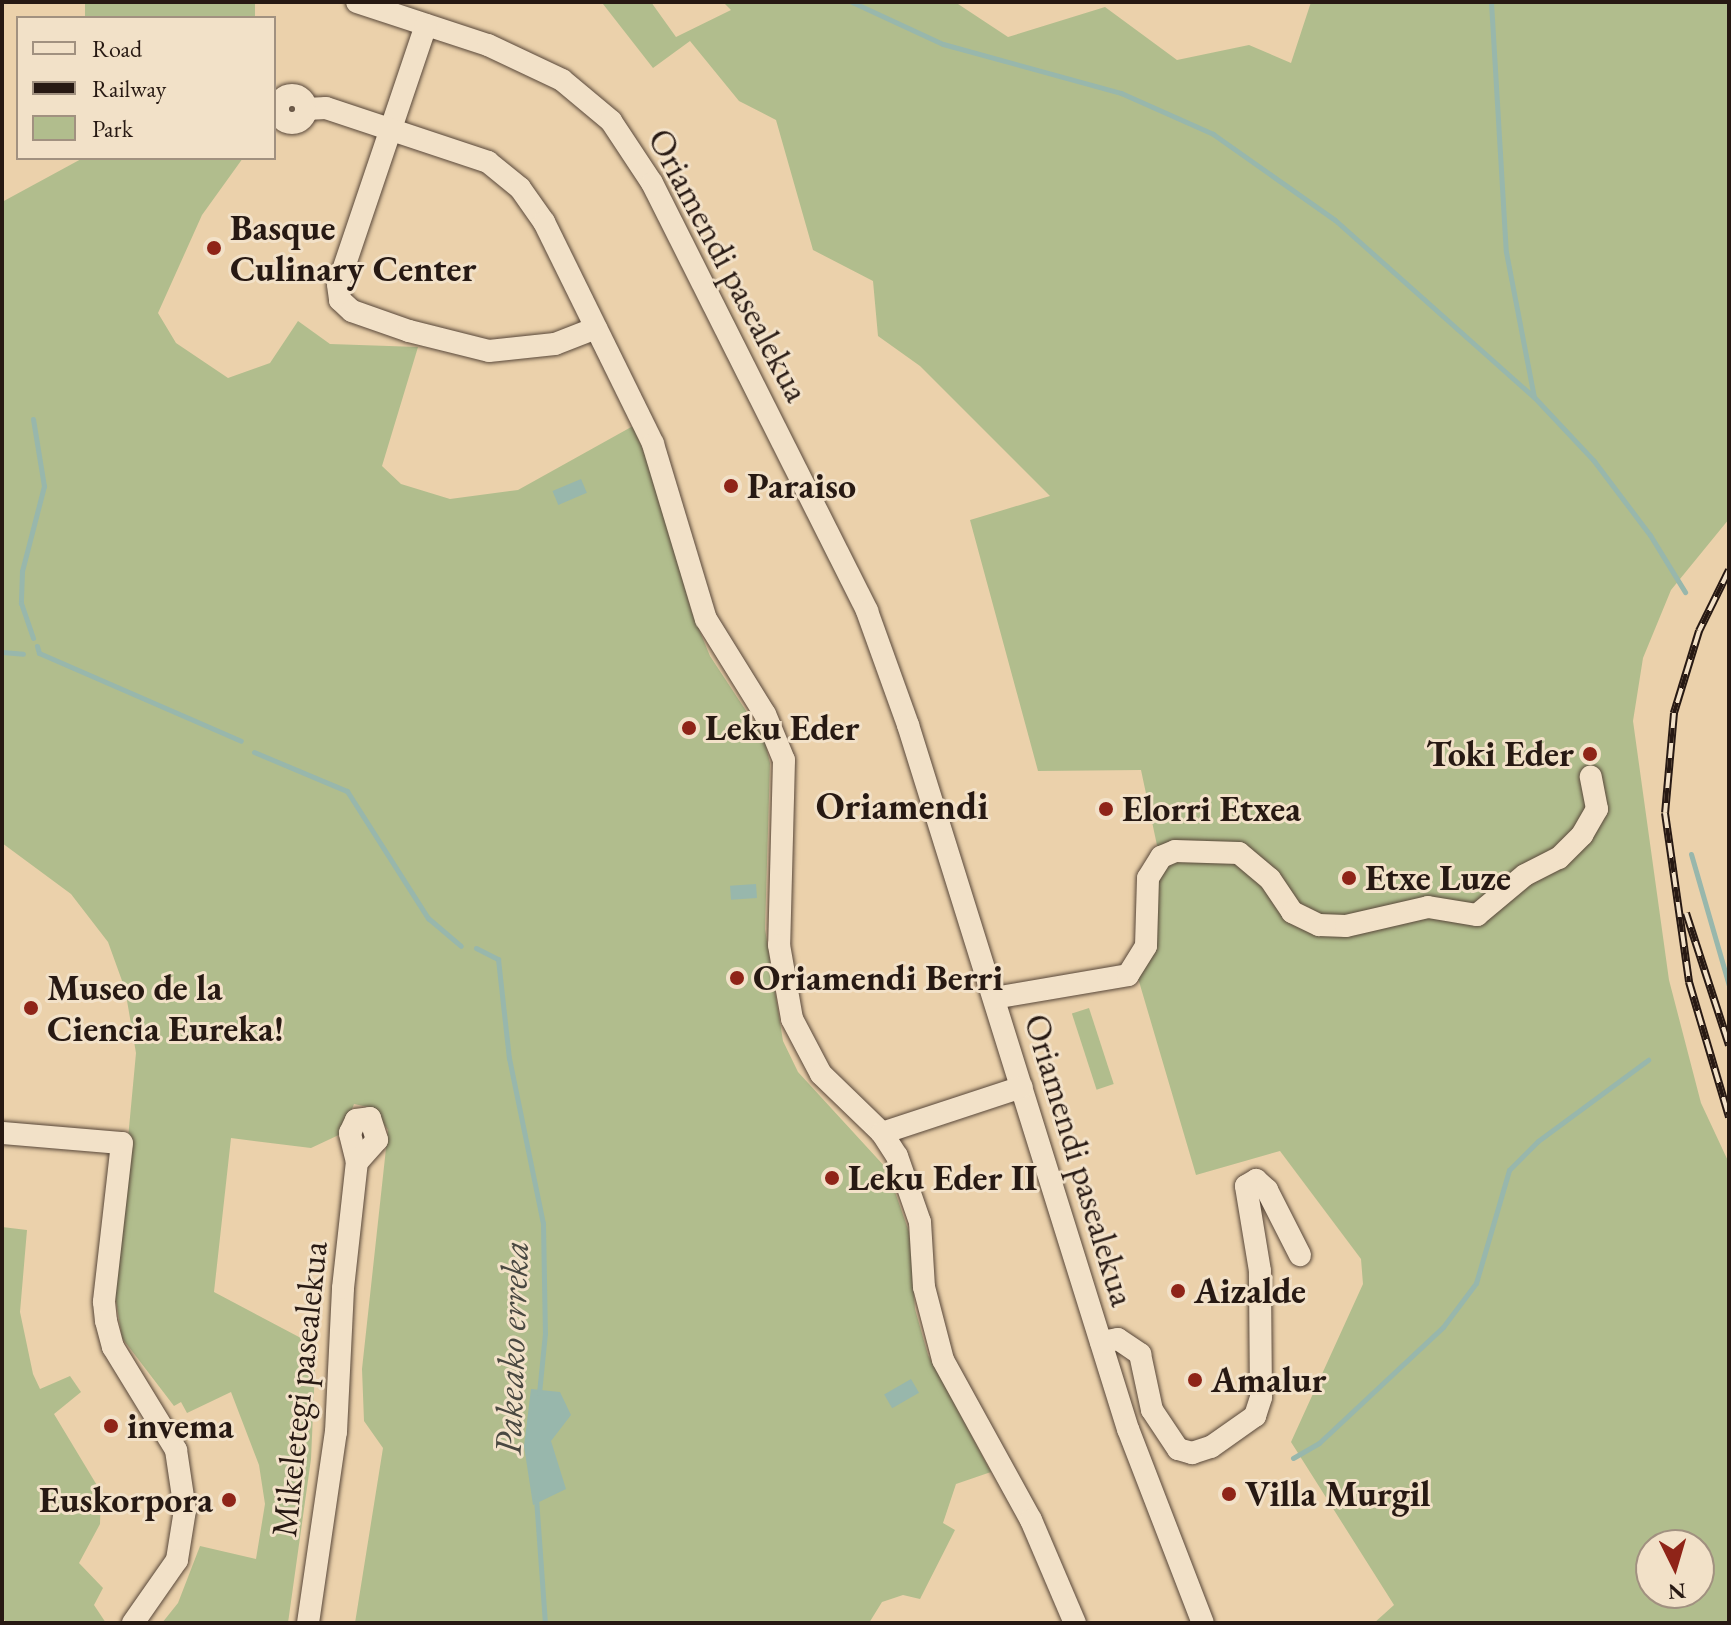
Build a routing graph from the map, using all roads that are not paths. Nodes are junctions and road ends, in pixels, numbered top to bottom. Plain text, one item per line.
1 (357, 2) edge
2 (394, 2) edge
3 (426, 25) junction
4 (499, 37) junction
5 (306, 109) dead end
6 (392, 131) junction
7 (596, 328) junction
8 (867, 611) junction
9 (1591, 777) dead end
10 (994, 998) junction
11 (1022, 1087) junction
12 (2, 1133) edge
13 (882, 1133) junction
14 (357, 1162) dead end
15 (1300, 1255) dead end
16 (1101, 1342) junction
17 (133, 1623) edge
18 (308, 1623) edge
19 (1075, 1623) edge
20 (1203, 1623) edge

1 - 3 street, Oriamendi pasealekua
2 - 3 street
2 - 4 street, Oriamendi pasealekua
3 - 4 street
3 - 6 street
3 - 8 street, Oriamendi pasealekua
4 - 8 street, Oriamendi pasealekua
5 - 6 street
6 - 7 street
6 - 7 street
7 - 13 street
8 - 10 street, Oriamendi pasealekua
9 - 10 street, Oriamendi pasealekua
10 - 11 street, Oriamendi pasealekua
11 - 13 street
11 - 16 street, Oriamendi pasealekua
12 - 17 street
13 - 19 street
14 - 18 street, Mikeletegi pasealekua
15 - 16 street, Oriamendi pasealekua
16 - 20 street, Oriamendi pasealekua

